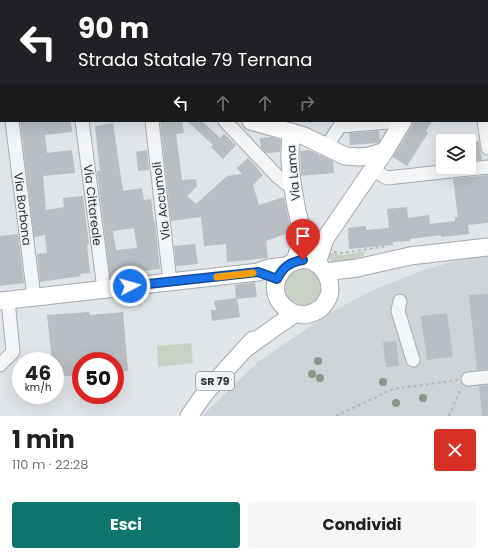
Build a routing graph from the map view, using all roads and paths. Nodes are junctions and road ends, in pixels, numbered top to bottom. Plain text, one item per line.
1 (12, 122) edge
2 (82, 122) edge
3 (152, 122) edge
4 (226, 122) edge
5 (258, 122) edge
6 (390, 122) edge
7 (401, 122) edge
8 (484, 122) edge
9 (292, 127) edge
10 (326, 146) junction
11 (488, 148) edge
12 (385, 151) junction
13 (345, 156) junction
14 (488, 167) edge
15 (369, 176) junction
16 (293, 189) junction
17 (301, 239) junction
18 (488, 246) edge
19 (322, 257) junction
20 (387, 261) junction
21 (286, 269) junction
22 (170, 282) junction
23 (104, 289) junction
24 (330, 290) junction
25 (34, 297) junction
26 (4, 301) edge
27 (400, 301) dead end
28 (281, 304) junction
29 (295, 314) junction
30 (245, 349) junction
31 (413, 360) dead end
32 (0, 365) edge
33 (488, 377) edge
34 (468, 379) junction
35 (189, 416) edge
36 (336, 416) edge
37 (449, 416) edge

1 - 25 street, Via Borbona
2 - 23 street, Via Cittareale
3 - 22 street, Via Accumoli
4 - 16 street
5 - 9 main road, Via Lama
6 - 10 street
7 - 12 main road
8 - 11 street
9 - 10 main road, Via Lama
9 - 16 main road, Via Lama
10 - 13 main road, Via Lama
12 - 13 main road, Via Lama
12 - 15 main road
13 - 15 main road
14 - 15 street
15 - 19 main road
16 - 17 main road, Via Lama
17 - 19 main road
17 - 21 main road, Via Lama
18 - 20 main road
19 - 20 main road
19 - 20 path
19 - 21 main road
19 - 24 main road
20 - 24 main road
21 - 22 main road
21 - 28 main road
22 - 23 main road
23 - 25 main road
24 - 29 main road, SR 79
25 - 26 main road
26 - 32 street
27 - 31 street
28 - 29 main road
28 - 30 main road, SR 79
29 - 30 main road, SR 79
30 - 35 main road, SR 79
33 - 34 street
34 - 36 path
34 - 37 path

